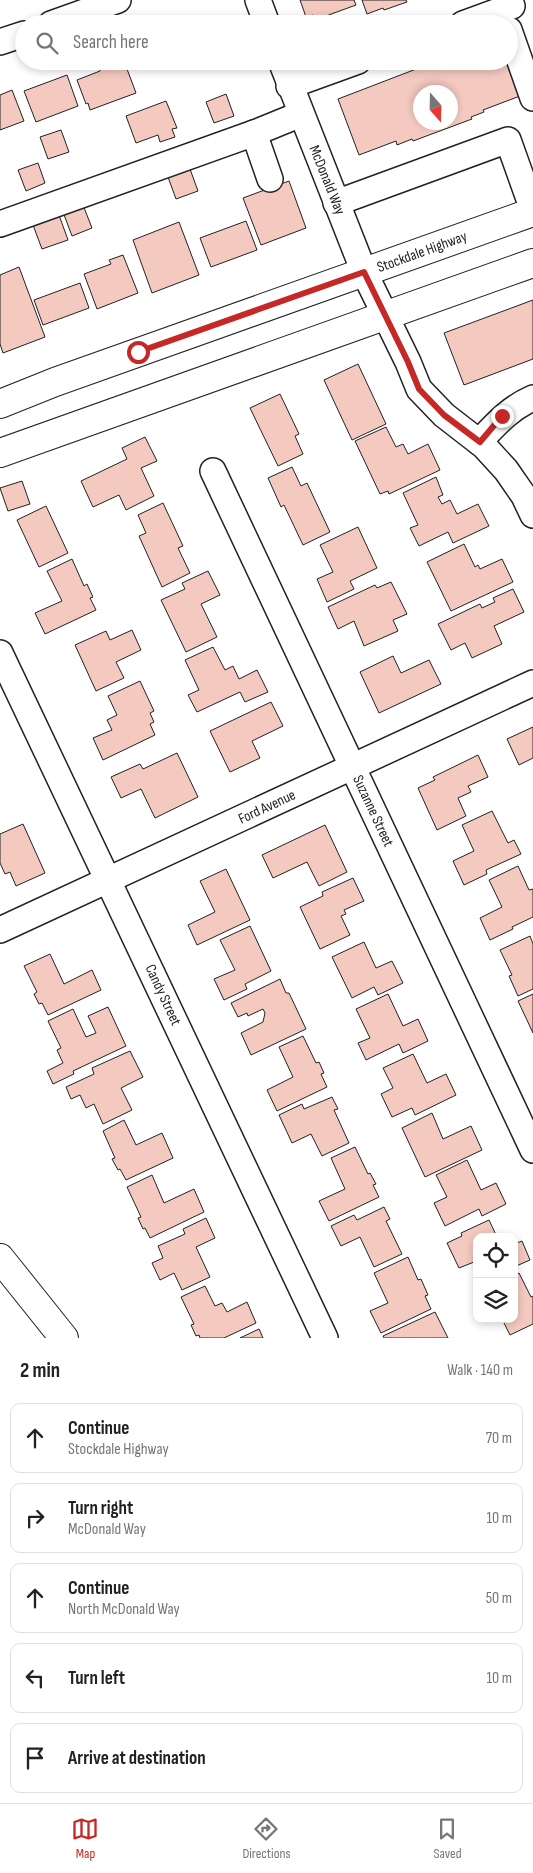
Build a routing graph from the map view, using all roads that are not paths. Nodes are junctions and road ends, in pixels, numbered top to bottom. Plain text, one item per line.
1 (118, 0) edge
2 (258, 0) edge
3 (514, 10) edge
4 (76, 15) edge
5 (264, 15) edge
6 (496, 15) edge
7 (15, 37) edge
8 (0, 42) edge
9 (518, 56) edge
10 (283, 70) edge
11 (333, 70) edge
12 (289, 86) junction
13 (533, 98) edge
14 (301, 114) junction
15 (254, 133) junction
16 (270, 178) dead end
17 (336, 203) junction
18 (533, 211) edge
19 (0, 224) edge
20 (533, 263) edge
21 (364, 272) junction
22 (380, 307) junction
23 (533, 398) edge
24 (0, 404) edge
25 (480, 442) junction
26 (0, 453) edge
27 (213, 471) dead end
28 (524, 480) edge
29 (533, 515) edge
30 (0, 653) edge
31 (533, 683) edge
32 (352, 767) junction
33 (109, 880) junction
34 (0, 930) edge
35 (533, 1150) edge
36 (0, 1258) edge
37 (64, 1338) edge
38 (325, 1338) edge

1 - 4 street
2 - 5 street
3 - 6 street
7 - 8 street
9 - 13 street
10 - 12 street, McDonald Way
11 - 12 street
12 - 14 street, McDonald Way
14 - 15 street
14 - 17 street, McDonald Way
15 - 16 street
15 - 19 street
17 - 18 street
17 - 21 street, McDonald Way
18 - 21 main road, Stockdale Highway
20 - 22 main road
21 - 22 street, McDonald Way
21 - 24 main road, Stockdale Highway
22 - 25 street, McDonald Way
22 - 26 main road
23 - 25 street
25 - 28 street, McDonald Way
27 - 32 street, Suzanne Street
28 - 29 street, McDonald Way
30 - 33 street, Candy Street
31 - 32 street, Ford Avenue
32 - 33 street, Ford Avenue
32 - 35 street, Suzanne Street
33 - 34 street, Ford Avenue
33 - 38 street, Candy Street
36 - 37 main road

